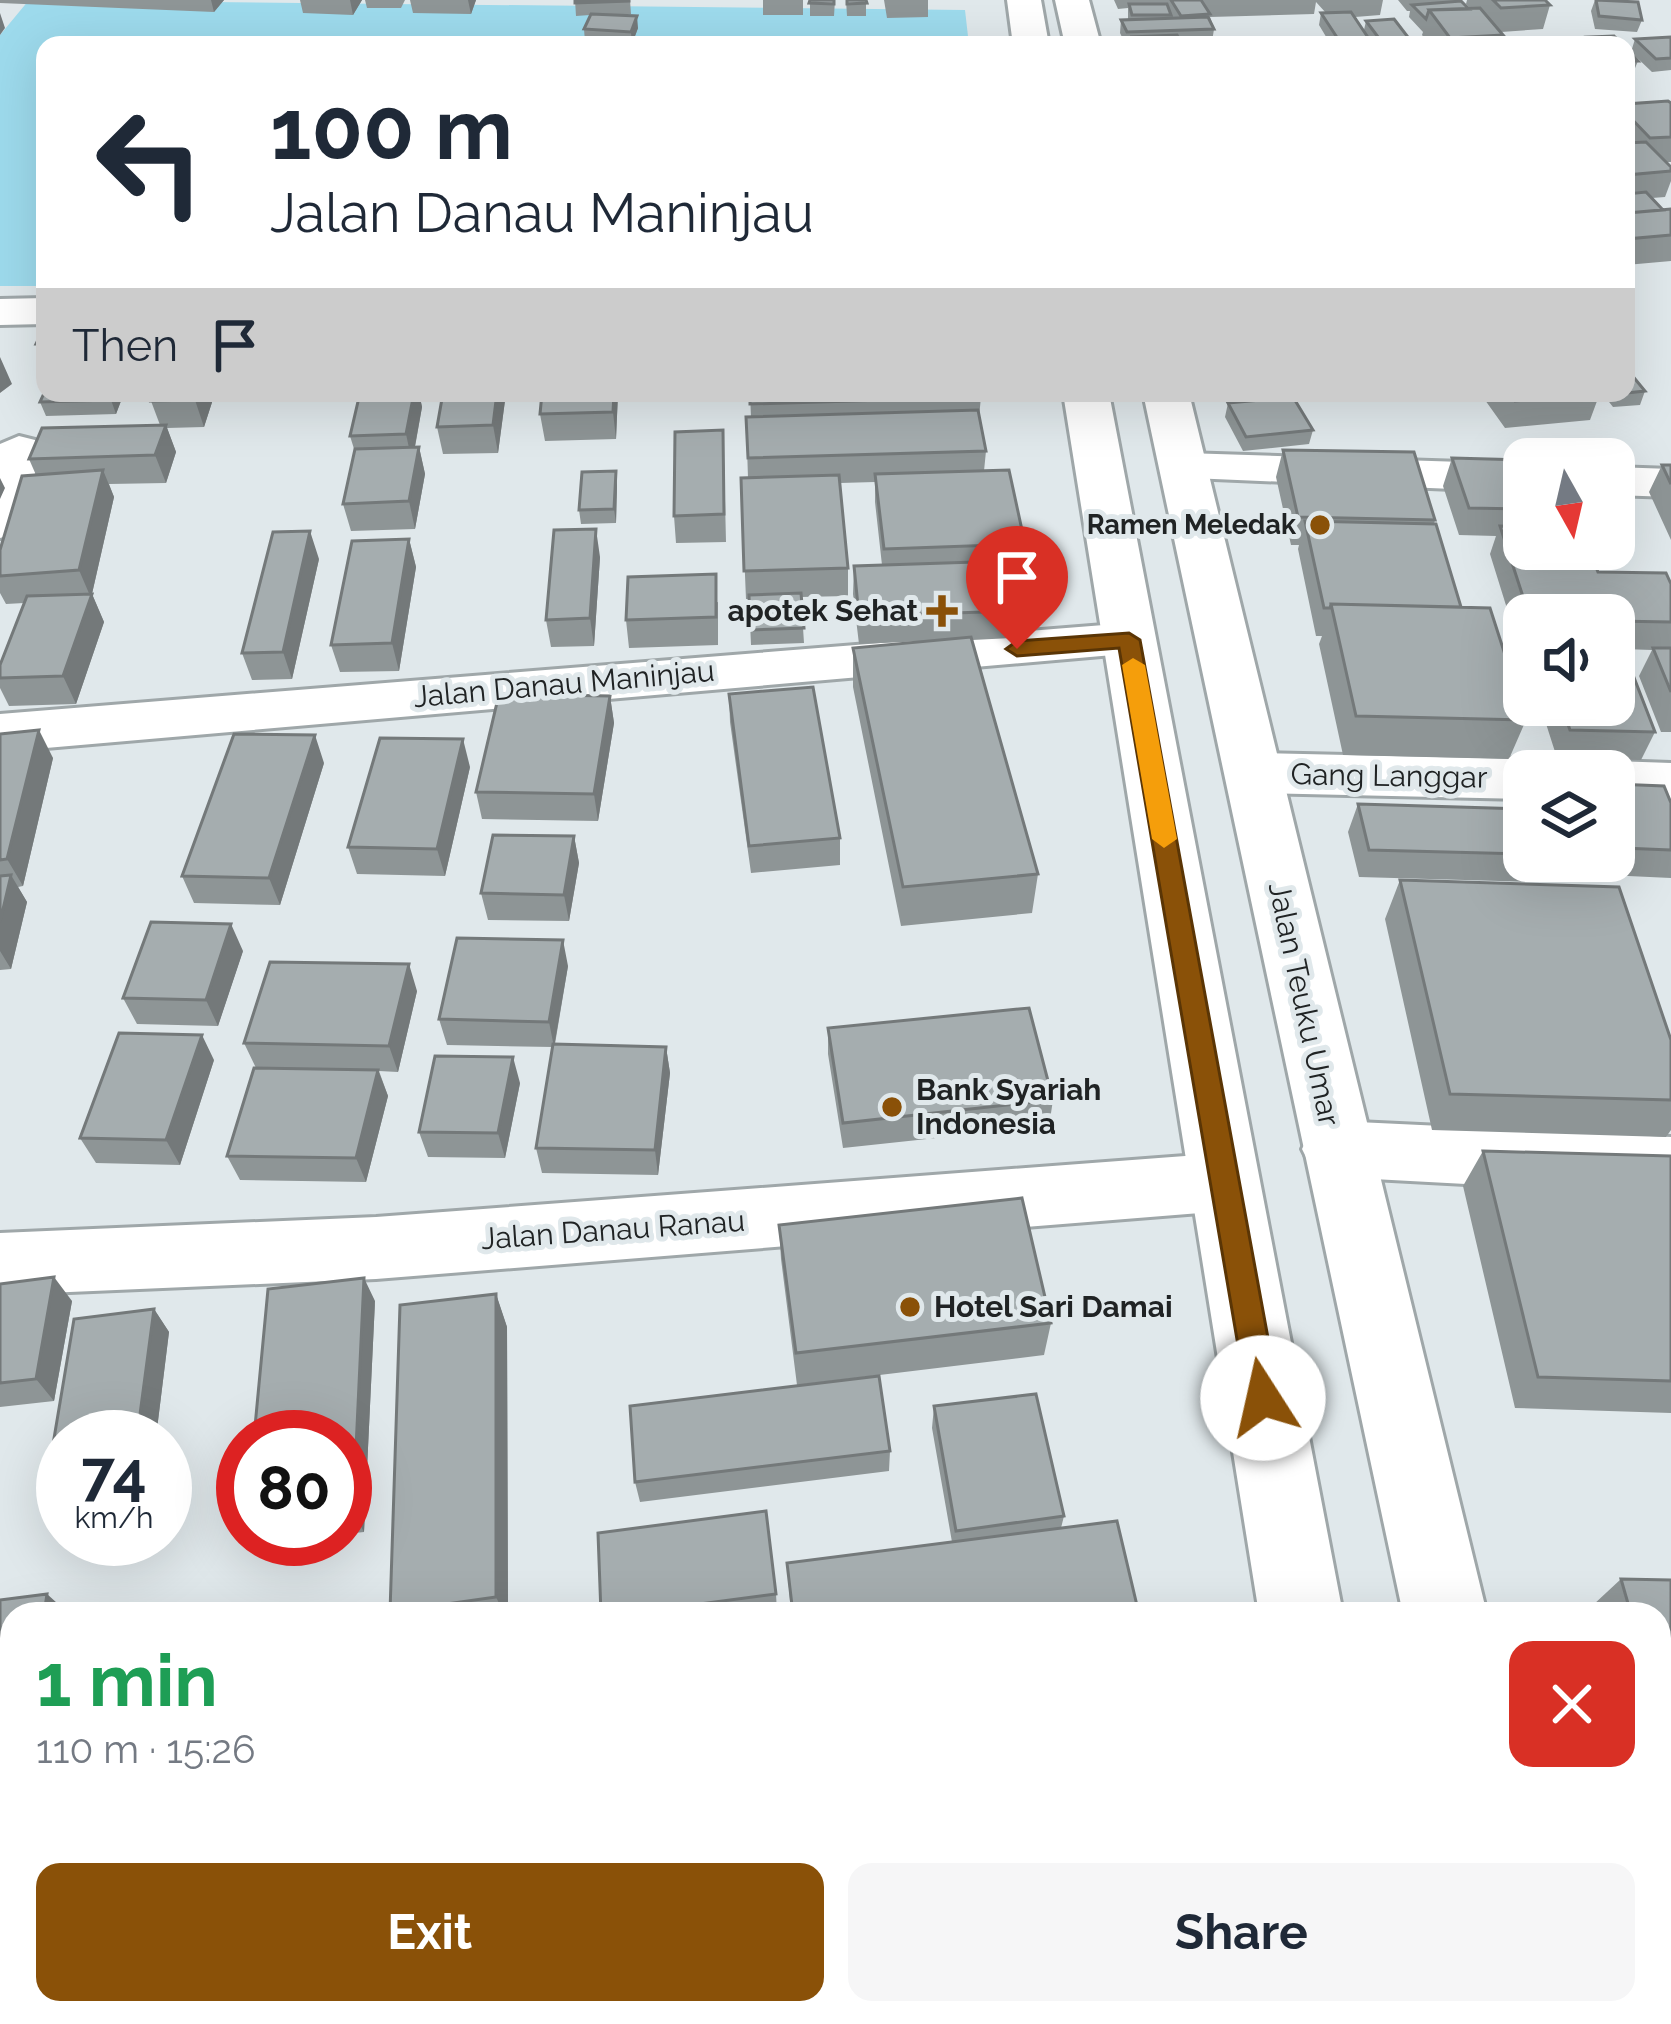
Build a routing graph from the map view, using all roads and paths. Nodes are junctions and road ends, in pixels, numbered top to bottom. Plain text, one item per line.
1 (1024, 0) edge
2 (1034, 0) edge
3 (1072, 0) edge
4 (1029, 36) edge
5 (1081, 36) edge
6 (0, 311) edge
7 (36, 311) edge
8 (1088, 402) edge
9 (1168, 402) edge
10 (19, 450) dead end
11 (1185, 467) junction
12 (1503, 477) edge
13 (1635, 482) edge
14 (1671, 483) edge
15 (0, 523) edge
16 (1129, 640) junction
17 (0, 733) edge
18 (1254, 773) junction
19 (1503, 779) edge
20 (1635, 782) edge
21 (1671, 783) edge
22 (1336, 1149) junction
23 (1671, 1166) edge
24 (1225, 1182) junction
25 (0, 1264) edge
26 (1299, 1602) edge
27 (1441, 1602) edge

1 - 2 highway
1 - 4 highway
3 - 5 highway
6 - 7 street
8 - 16 highway
9 - 11 highway, Jalan Teuku Umar
10 - 15 street
11 - 12 street
11 - 18 highway, Jalan Teuku Umar
13 - 14 street
16 - 17 street, Jalan Danau Maninjau
16 - 24 highway
18 - 19 street, Gang Langgar
18 - 22 highway, Jalan Teuku Umar
20 - 21 street
22 - 23 street
22 - 27 highway, Jalan Teuku Umar
24 - 25 street, Jalan Danau Ranau
24 - 26 highway

